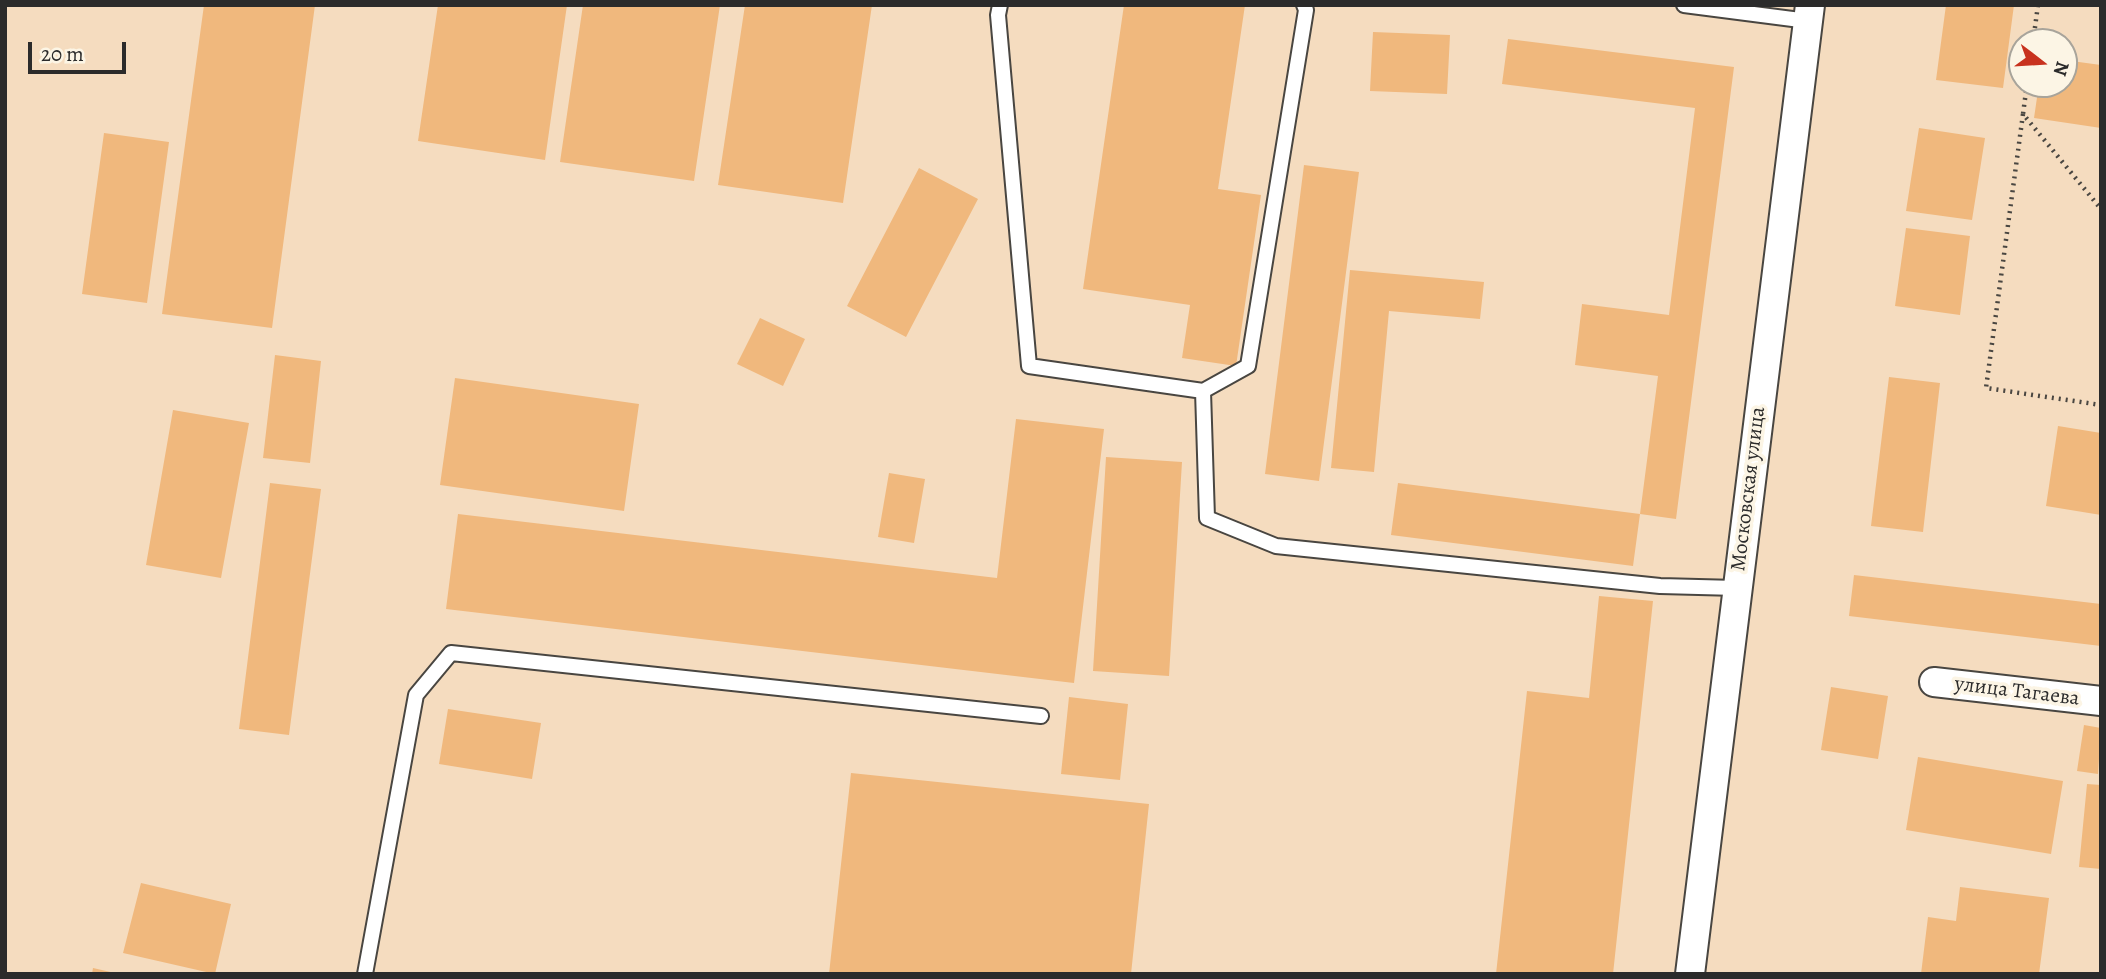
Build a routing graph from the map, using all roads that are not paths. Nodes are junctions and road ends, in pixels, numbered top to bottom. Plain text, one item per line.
1 (1000, 5) edge
2 (1304, 5) edge
3 (1684, 5) edge
4 (1809, 13) edge
5 (1202, 391) junction
6 (1737, 588) junction
7 (1934, 682) dead end
8 (2101, 702) edge
9 (1041, 716) dead end
10 (365, 974) edge
11 (1690, 974) edge

1 - 5 lane
2 - 5 lane
3 - 4 lane
4 - 6 street, Московская улица
5 - 6 lane
6 - 11 street, Московская улица
7 - 8 street, улица Тагаева
9 - 10 lane

